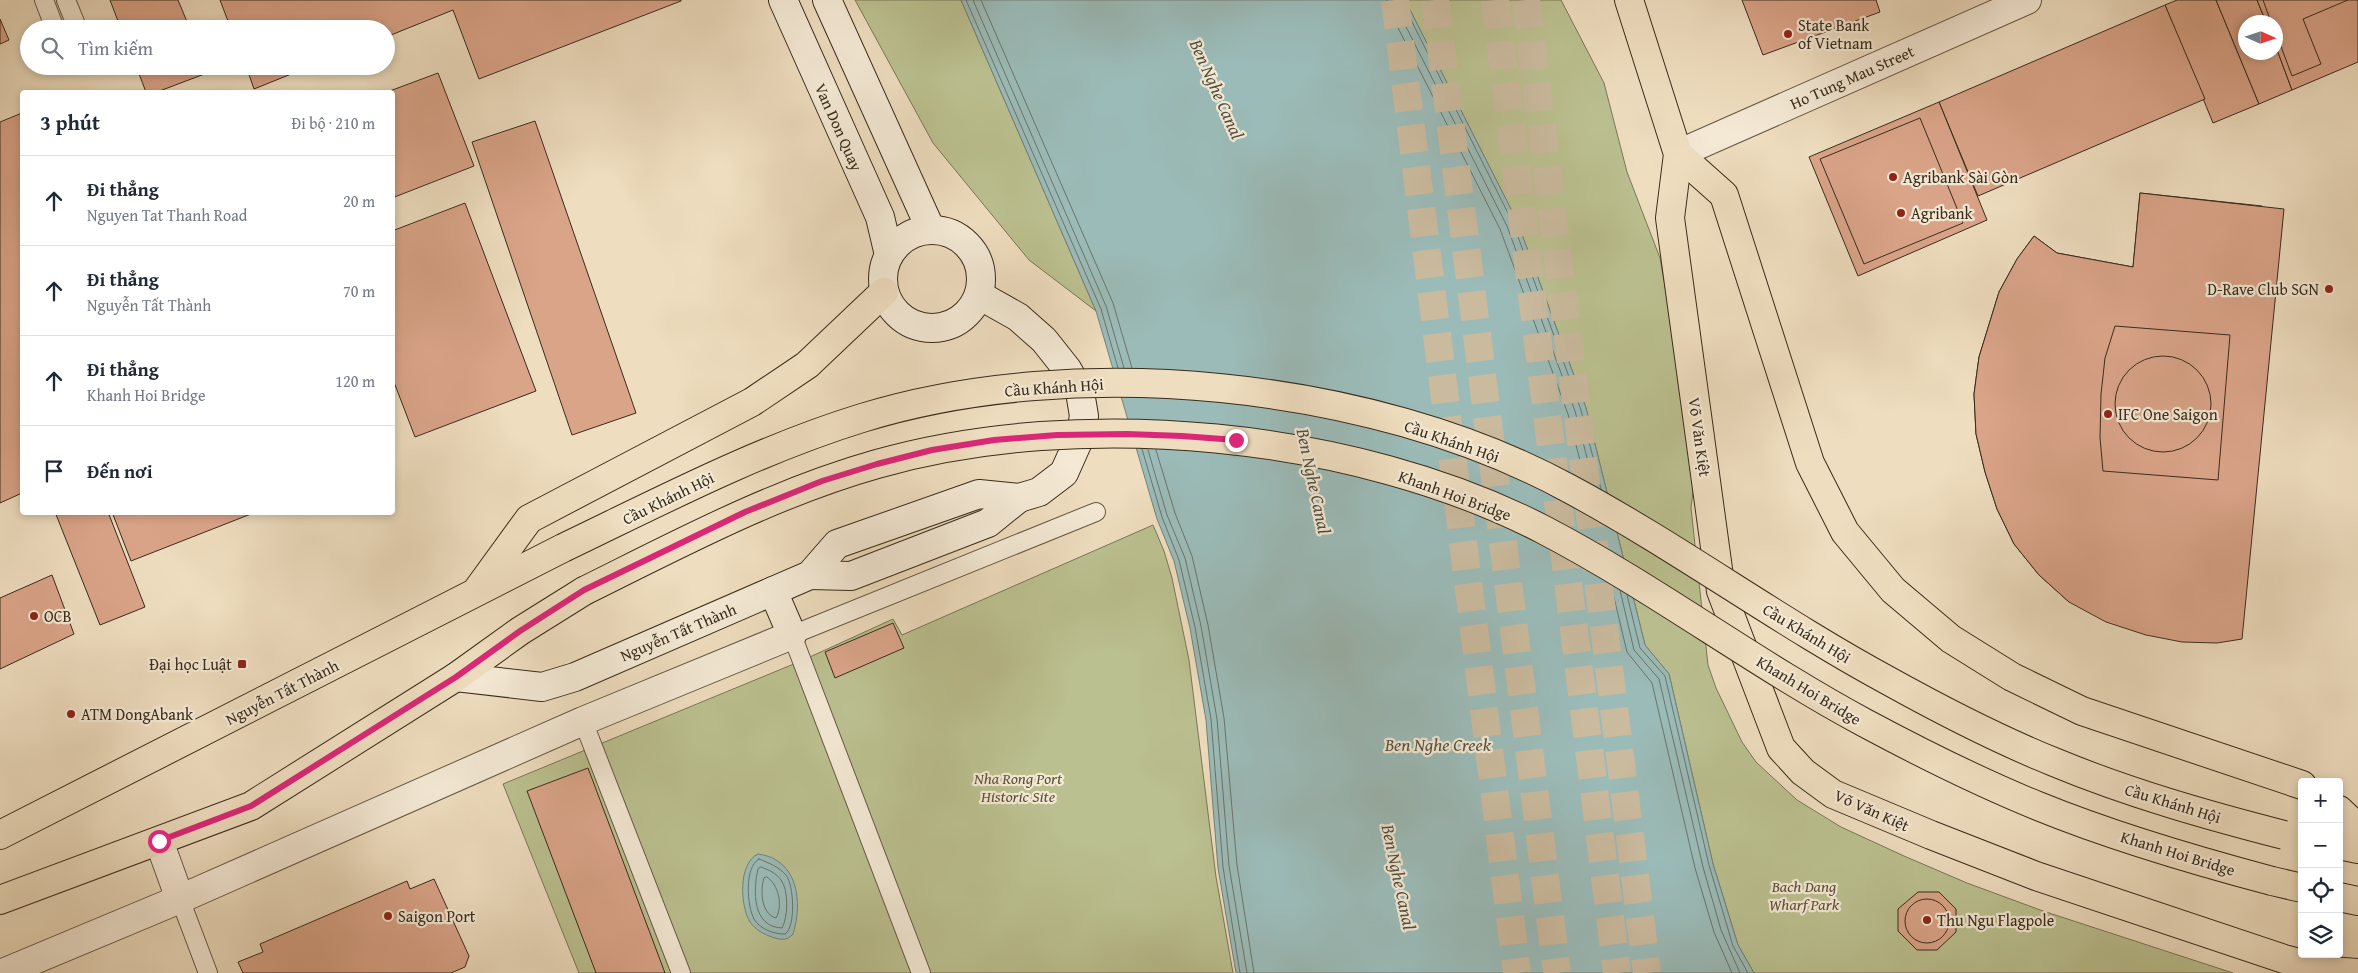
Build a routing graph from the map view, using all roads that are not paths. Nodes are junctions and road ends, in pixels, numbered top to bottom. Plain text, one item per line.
1 (44, 0) edge
2 (66, 0) edge
3 (783, 0) edge
4 (827, 0) edge
5 (1629, 0) edge
6 (2027, 0) edge
7 (52, 20) edge
8 (74, 20) edge
9 (1678, 154) junction
10 (930, 230) junction
11 (889, 255) junction
12 (884, 292) junction
13 (979, 295) junction
14 (1096, 512) dead end
15 (563, 548) joint
16 (773, 592) junction
17 (474, 594) junction
18 (792, 635) junction
19 (456, 677) junction
20 (583, 721) junction
21 (2298, 783) edge
22 (2343, 814) edge
23 (2358, 828) edge
24 (0, 835) edge
25 (2293, 836) edge
26 (159, 841) junction
27 (2343, 846) edge
28 (2358, 849) edge
29 (2298, 887) edge
30 (2343, 898) edge
31 (180, 899) junction
32 (0, 900) edge
33 (2358, 901) edge
34 (2353, 972) edge
35 (3, 973) edge
36 (208, 973) edge
37 (681, 973) edge
38 (921, 973) edge
39 (2358, 973) edge

1 - 7 lane
2 - 8 lane
3 - 11 main road, Van Don Quay
4 - 10 main road
5 - 9 main road, Võ Văn Kiệt
6 - 9 main road, Ho Tung Mau Street
9 - 21 main road
9 - 34 main road, Võ Văn Kiệt
10 - 11 main road
10 - 13 main road
11 - 12 main road
12 - 13 main road
12 - 17 main road
13 - 16 main road, Nguyễn Tất Thành
14 - 18 lane
15 - 17 main road, Nguyễn Tất Thành
15 - 25 main road, Cầu Khánh Hội, bridge
16 - 18 main road
16 - 19 main road, Nguyễn Tất Thành
17 - 24 main road, Nguyễn Tất Thành
18 - 20 main road
18 - 38 lane
19 - 26 main road
19 - 29 main road, Khanh Hoi Bridge, bridge
20 - 31 main road
20 - 37 lane
22 - 23 main road
26 - 31 main road
26 - 32 main road
27 - 28 main road
30 - 33 main road
31 - 35 main road
31 - 36 lane
34 - 39 main road, Võ Văn Kiệt

